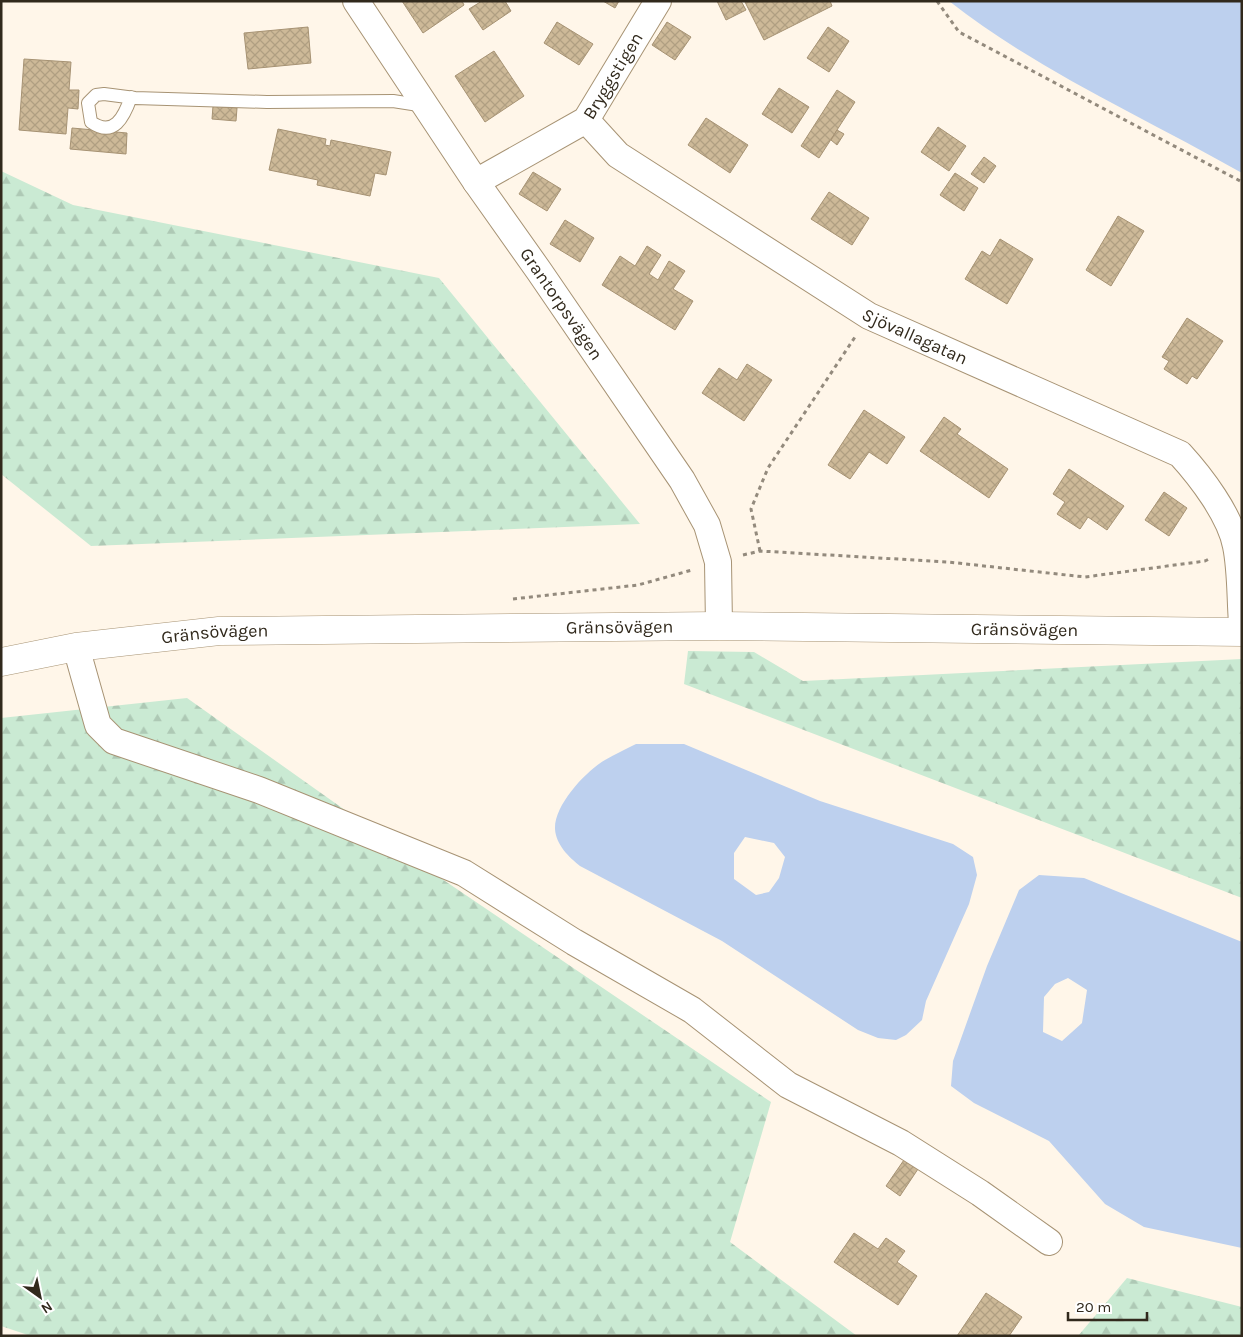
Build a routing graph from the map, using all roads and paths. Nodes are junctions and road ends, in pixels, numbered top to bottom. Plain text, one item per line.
1 (356, 1) edge
2 (658, 1) edge
3 (938, 1) edge
4 (131, 97) dead end
5 (425, 106) junction
6 (586, 120) junction
7 (476, 182) junction
8 (1242, 182) edge
9 (869, 316) junction
10 (1239, 544) edge
11 (760, 550) junction
12 (718, 562) junction
13 (504, 600) dead end
14 (1242, 623) edge
15 (720, 626) junction
16 (1242, 632) edge
17 (76, 647) junction
18 (1, 662) edge
19 (1049, 1242) dead end

1 - 5 street, Grantorpsvägen
2 - 6 street, Bryggstigen
3 - 8 path
4 - 5 lane
5 - 7 street, Grantorpsvägen
6 - 7 street, Bryggstigen
6 - 9 street, Sjövallagatan
7 - 12 street, Grantorpsvägen
9 - 10 street, Sjövallagatan
9 - 11 path
10 - 11 path
10 - 14 street, Sjövallagatan
11 - 12 path
12 - 13 path
12 - 15 street, Grantorpsvägen
15 - 16 street, Gränsövägen
15 - 17 street, Gränsövägen
17 - 18 street, Gränsövägen
17 - 19 street

